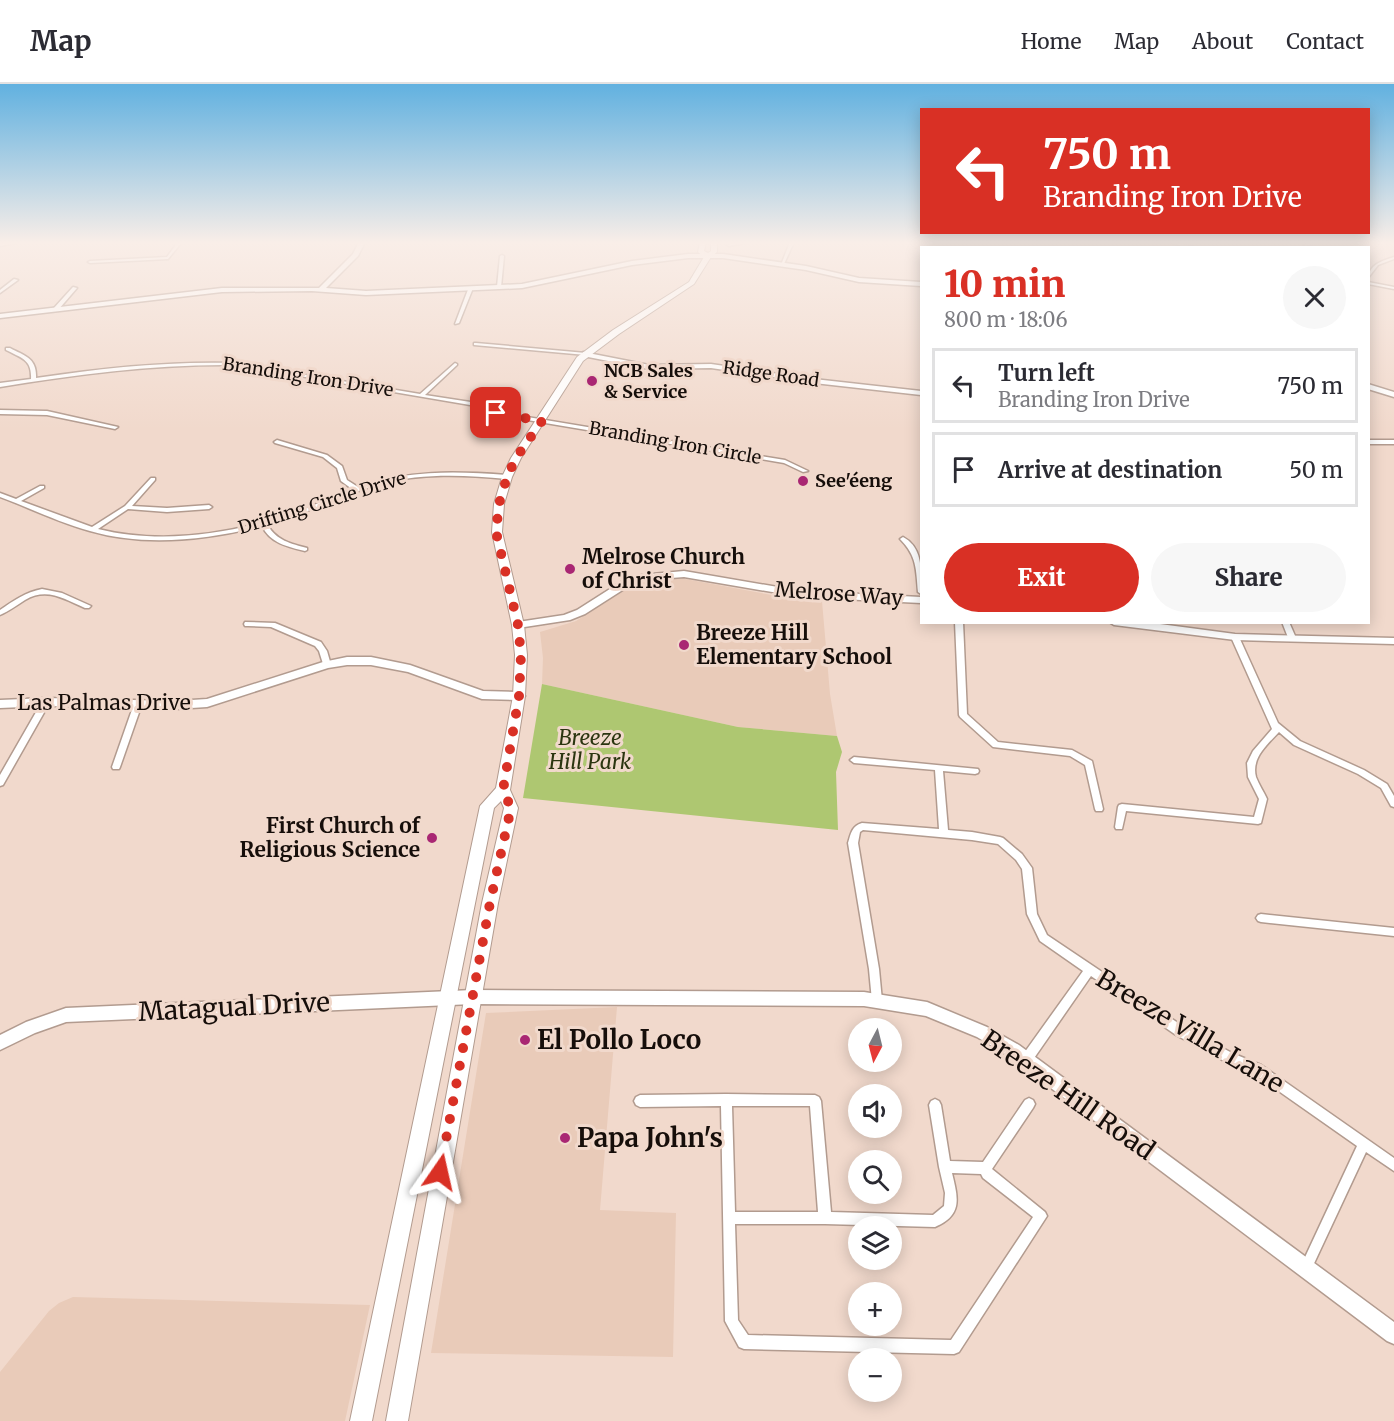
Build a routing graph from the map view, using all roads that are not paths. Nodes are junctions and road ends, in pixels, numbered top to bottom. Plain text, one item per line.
1 (60, 304) edge
2 (96, 304) edge
3 (464, 304) edge
4 (660, 304) edge
5 (56, 309) junction
6 (0, 316) edge
7 (457, 323) dead end
8 (476, 344) dead end
9 (8, 350) dead end
10 (586, 354) junction
11 (455, 364) dead end
12 (33, 380) junction
13 (0, 385) edge
14 (1370, 387) edge
15 (920, 393) edge
16 (1394, 394) edge
17 (422, 395) junction
18 (0, 412) edge
19 (542, 421) junction
20 (115, 427) dead end
21 (277, 442) dead end
22 (1370, 442) edge
23 (1394, 442) edge
24 (805, 471) dead end
25 (507, 477) junction
26 (153, 479) dead end
27 (42, 488) dead end
28 (356, 489) junction
29 (0, 495) edge
30 (16, 501) junction
31 (127, 507) junction
32 (209, 507) dead end
33 (264, 524) junction
34 (92, 530) junction
35 (903, 539) dead end
36 (305, 549) dead end
37 (920, 585) edge
38 (920, 600) edge
39 (87, 606) dead end
40 (0, 613) edge
41 (248, 624) dead end
42 (959, 624) edge
43 (1130, 624) edge
44 (1286, 624) edge
45 (518, 625) junction
46 (1235, 637) junction
47 (1292, 638) junction
48 (1394, 641) edge
49 (327, 665) junction
50 (519, 696) junction
51 (46, 702) junction
52 (0, 704) edge
53 (138, 704) junction
54 (1275, 725) junction
55 (854, 760) dead end
56 (116, 767) dead end
57 (939, 768) junction
58 (975, 771) dead end
59 (0, 783) edge
60 (503, 790) junction
61 (1394, 804) edge
62 (1099, 809) dead end
63 (1119, 827) dead end
64 (944, 833) junction
65 (1261, 918) dead end
66 (1394, 932) edge
67 (1089, 971) junction
68 (473, 997) junction
69 (449, 998) junction
70 (877, 1001) junction
71 (0, 1044) edge
72 (1026, 1060) junction
73 (726, 1100) junction
74 (640, 1101) dead end
75 (1029, 1104) dead end
76 (935, 1105) dead end
77 (1364, 1144) junction
78 (1394, 1165) edge
79 (945, 1167) junction
80 (986, 1168) junction
81 (730, 1218) junction
82 (825, 1218) junction
83 (1306, 1268) junction
84 (1394, 1334) edge
85 (361, 1421) edge
86 (397, 1421) edge

1 - 5 street
2 - 5 street
3 - 7 street
4 - 10 main road
5 - 6 street
8 - 10 street
9 - 12 street
10 - 15 street, Ridge Road
10 - 19 main road
11 - 17 street
12 - 13 street, Branding Iron Drive
12 - 17 street, Branding Iron Drive
14 - 16 street
17 - 19 street, Branding Iron Drive
18 - 20 street
19 - 24 street, Branding Iron Circle
19 - 25 main road
21 - 28 street
22 - 23 street
25 - 28 street, Drifting Circle Drive
25 - 45 main road
26 - 31 street
27 - 30 street
28 - 33 street, Drifting Circle Drive
29 - 30 street, Drifting Circle Drive
30 - 34 street, Drifting Circle Drive
31 - 32 street
31 - 34 street
33 - 34 street, Drifting Circle Drive
33 - 36 street
35 - 37 street
38 - 45 street, Melrose Way
39 - 40 street
41 - 49 street
42 - 62 street
43 - 46 street
44 - 47 street
45 - 50 main road
46 - 47 street
46 - 54 street
47 - 48 street
49 - 50 street, Las Palmas Drive
49 - 53 street, Las Palmas Drive
50 - 60 main road
51 - 52 street, Las Palmas Drive
51 - 53 street, Las Palmas Drive
51 - 59 street
53 - 56 street
54 - 61 street
54 - 63 street
55 - 57 street
57 - 58 street
57 - 64 street
60 - 68 main road
60 - 69 main road
64 - 67 street, Breeze Villa Lane
64 - 70 street, Breeze Villa Lane
65 - 66 street
67 - 72 street
67 - 77 street, Breeze Villa Lane
68 - 69 street, Matagual Drive
68 - 70 street, Breeze Hill Road
68 - 86 main road
69 - 71 street, Matagual Drive
69 - 85 main road
70 - 72 street, Breeze Hill Road
72 - 83 street, Breeze Hill Road
73 - 74 street
73 - 81 street
73 - 82 street
75 - 80 street
76 - 79 street
77 - 78 street, Breeze Villa Lane
77 - 83 street
79 - 80 street
79 - 82 street
80 - 81 street
81 - 82 street
83 - 84 street, Breeze Hill Road

